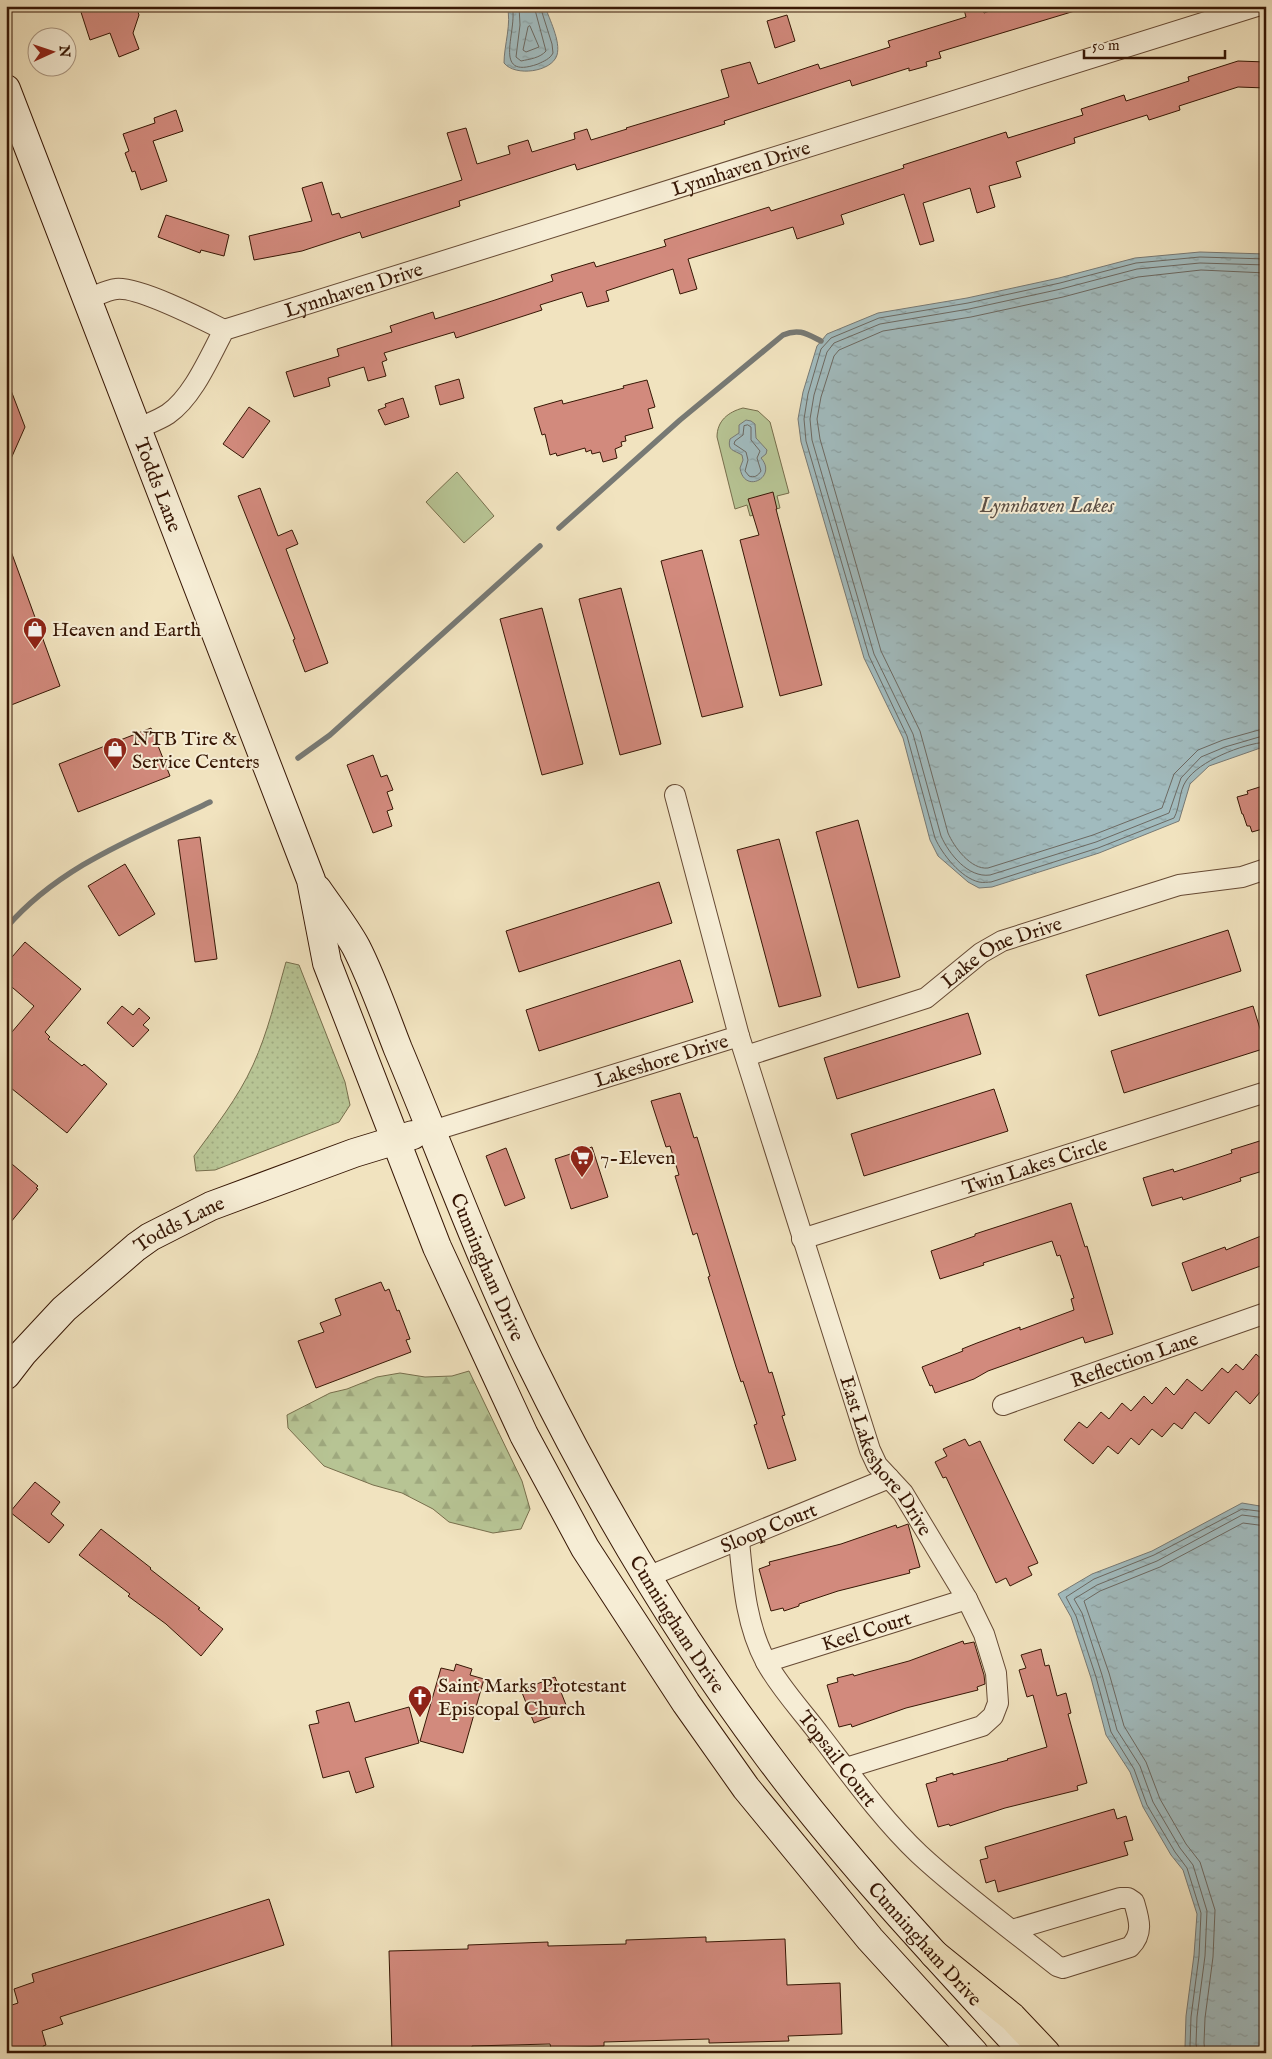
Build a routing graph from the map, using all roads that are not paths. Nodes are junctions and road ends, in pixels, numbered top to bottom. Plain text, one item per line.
1 (1257, 6) edge
2 (6, 89) edge
3 (87, 299) junction
4 (224, 330) junction
5 (137, 429) junction
6 (675, 795) dead end
7 (1266, 869) edge
8 (311, 880) junction
9 (739, 1036) junction
10 (746, 1056) junction
11 (1266, 1092) edge
12 (432, 1130) junction
13 (395, 1140) junction
14 (802, 1239) junction
15 (1266, 1313) edge
16 (6, 1375) edge
17 (1003, 1405) dead end
18 (889, 1478) junction
19 (739, 1541) junction
20 (647, 1578) junction
21 (967, 1599) junction
22 (766, 1662) junction
23 (846, 1768) junction
24 (1012, 1930) junction
25 (934, 1954) junction
26 (974, 2053) edge
27 (1025, 2053) edge
28 (1046, 2053) edge

1 - 4 street, Lynnhaven Drive
2 - 3 main road, Todds Lane
3 - 4 street
3 - 5 main road, Todds Lane
4 - 5 street
5 - 8 main road, Todds Lane
6 - 9 street, Lakeshore Drive
7 - 10 street, Lake One Drive
8 - 12 main road, Todds Lane
8 - 13 main road, Todds Lane
9 - 10 street, East Lakeshore Drive
9 - 12 street, Lakeshore Drive
10 - 14 street, East Lakeshore Drive
11 - 14 street, Twin Lakes Circle
12 - 13 main road, Todds Lane
12 - 20 main road, Cunningham Drive
13 - 16 main road, Todds Lane
13 - 26 main road, Cunningham Drive
14 - 18 street, East Lakeshore Drive
15 - 17 street, Reflection Lane
18 - 19 street, Sloop Court
18 - 21 street, East Lakeshore Drive
19 - 20 street, Sloop Court
19 - 22 street, Topsail Court
20 - 25 main road, Cunningham Drive
21 - 22 street, Keel Court
21 - 23 street, East Lakeshore Drive
22 - 23 street, Topsail Court
23 - 24 street, Topsail Court
24 - 24 street, Topsail Court
25 - 27 main road, Cunningham Drive
25 - 28 highway

